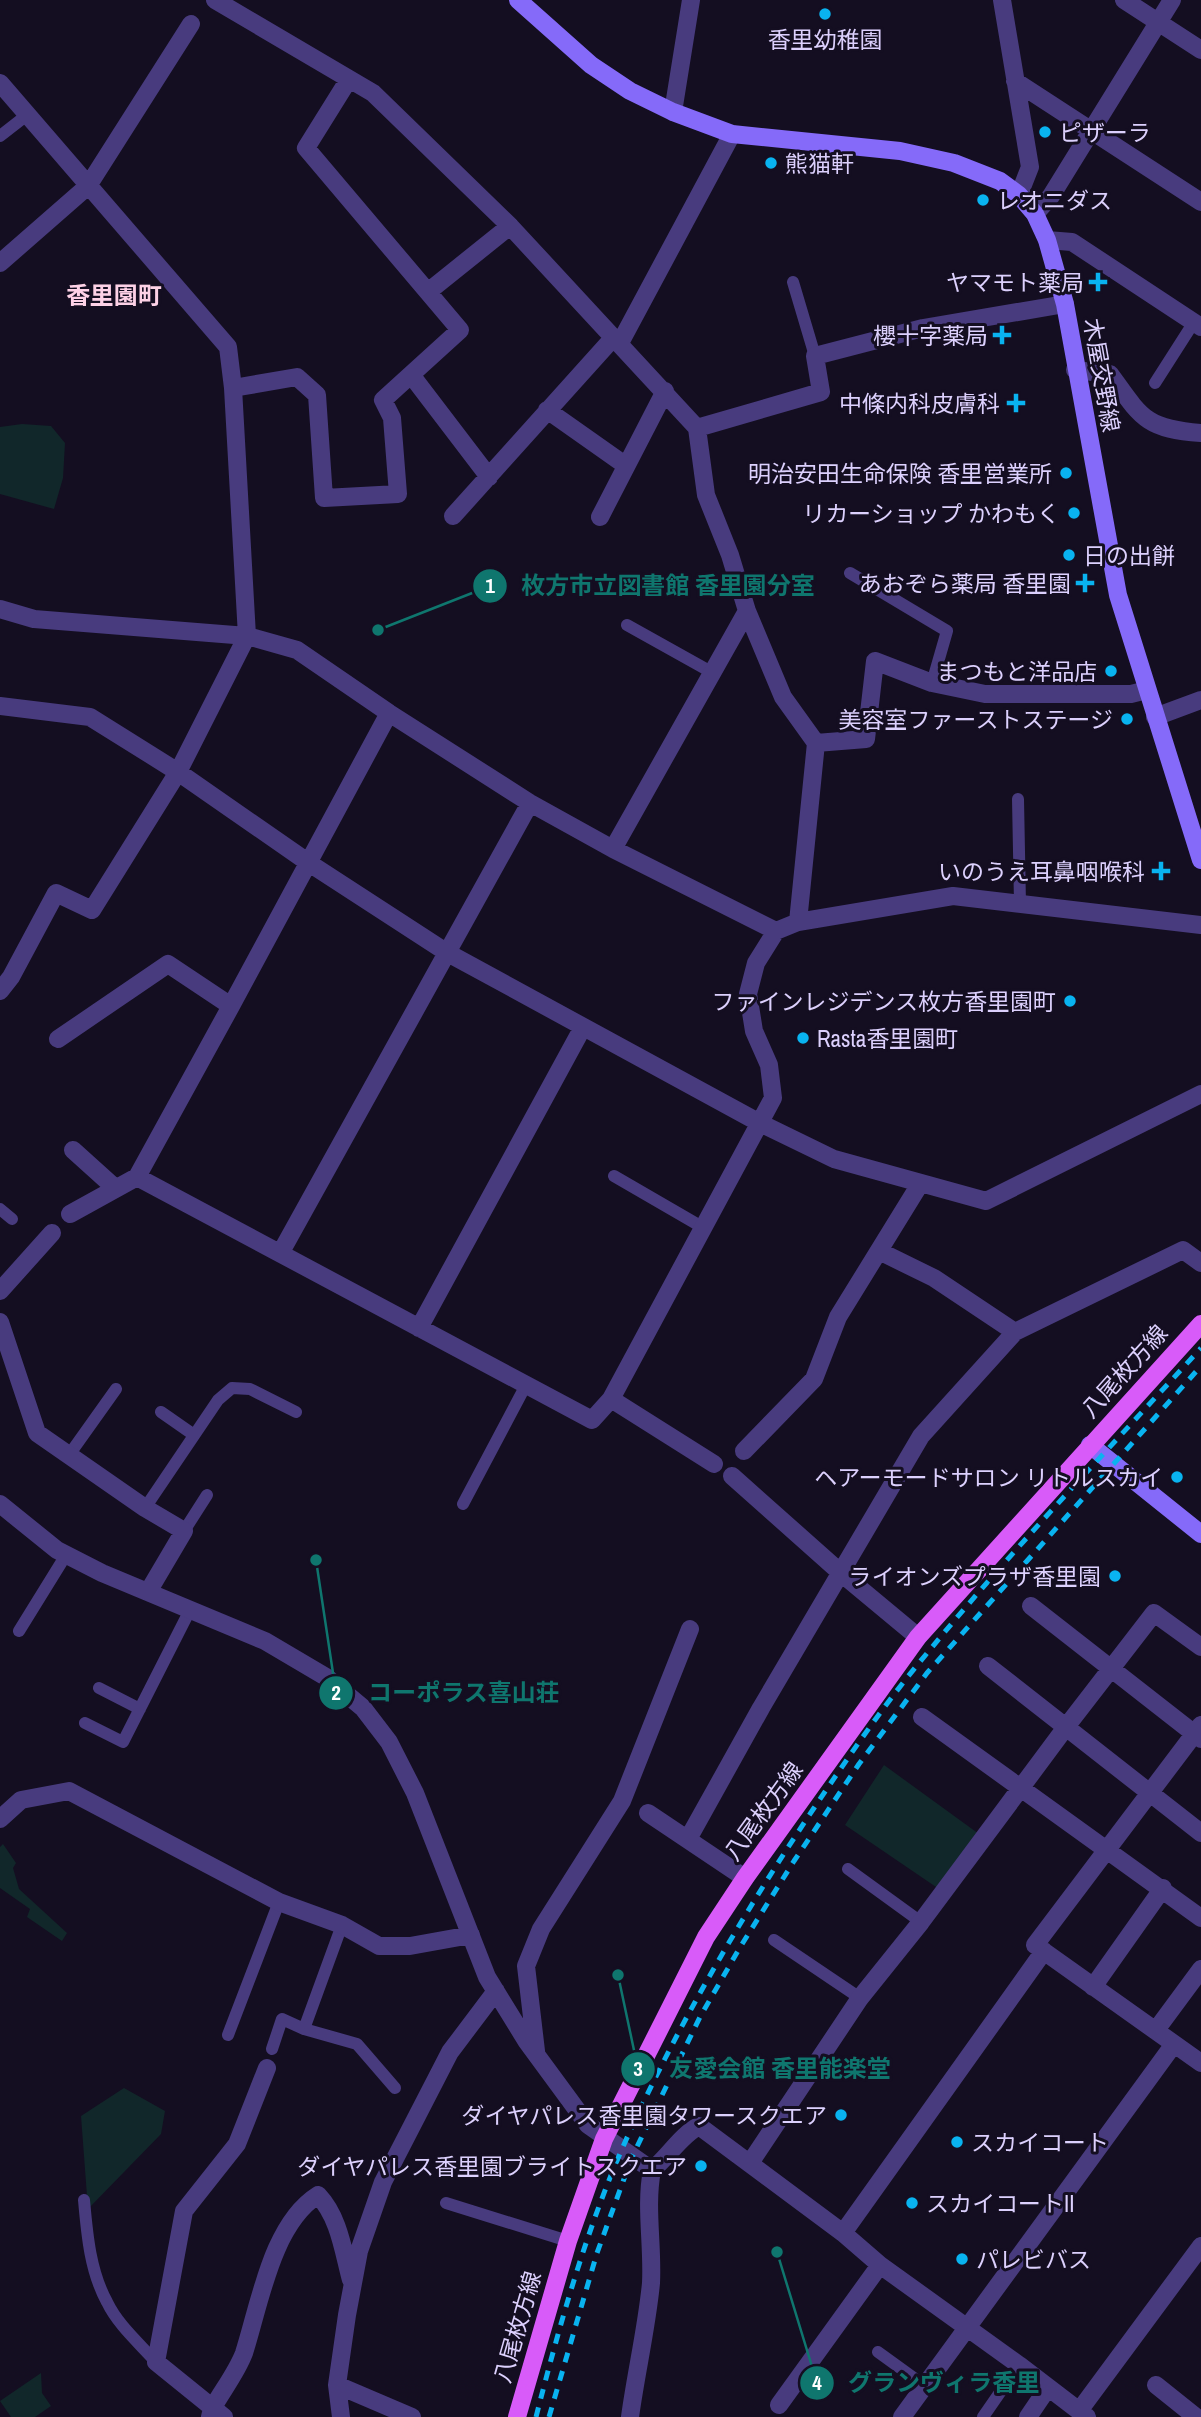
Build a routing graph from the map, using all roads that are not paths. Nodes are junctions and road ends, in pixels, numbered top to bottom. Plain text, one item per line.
1 (215, 0) edge
2 (518, 0) edge
3 (691, 0) edge
4 (1002, 0) edge
5 (1124, 0) edge
6 (1172, 0) edge
7 (242, 6) edge
8 (1159, 23) junction
9 (191, 24) dead end
10 (1201, 50) edge
11 (349, 79) junction
12 (1015, 81) junction
13 (0, 83) edge
14 (673, 112) junction
15 (27, 115) junction
16 (1091, 129) junction
17 (732, 134) junction
18 (0, 136) edge
19 (88, 186) junction
20 (1019, 195) junction
21 (1201, 202) edge
22 (1035, 214) junction
23 (509, 226) junction
24 (1047, 240) junction
25 (0, 263) edge
26 (793, 282) dead end
27 (429, 290) junction
28 (1065, 304) junction
29 (1198, 325) edge
30 (617, 340) junction
31 (815, 356) junction
32 (1075, 370) junction
33 (412, 376) junction
34 (1155, 383) dead end
35 (233, 388) junction
36 (665, 391) junction
37 (547, 410) junction
38 (697, 428) junction
39 (1201, 433) edge
40 (625, 465) junction
41 (489, 477) junction
42 (453, 516) dead end
43 (600, 517) dead end
44 (850, 573) dead end
45 (0, 609) edge
46 (747, 611) junction
47 (627, 625) dead end
48 (247, 636) junction
49 (712, 673) junction
50 (932, 683) junction
51 (1147, 690) junction
52 (1201, 700) edge
53 (0, 706) edge
54 (389, 713) junction
55 (1155, 716) junction
56 (816, 743) junction
57 (178, 772) junction
58 (1018, 799) dead end
59 (530, 803) junction
60 (614, 849) junction
61 (1201, 860) edge
62 (309, 863) junction
63 (1020, 904) junction
64 (798, 922) junction
65 (1201, 925) edge
66 (776, 931) junction
67 (446, 952) junction
68 (0, 991) edge
69 (232, 1006) junction
70 (583, 1027) junction
71 (58, 1039) dead end
72 (1201, 1094) edge
73 (758, 1122) junction
74 (73, 1150) dead end
75 (614, 1176) dead end
76 (136, 1177) junction
77 (920, 1184) junction
78 (114, 1187) junction
79 (0, 1209) edge
80 (70, 1214) dead end
81 (12, 1219) dead end
82 (702, 1227) junction
83 (52, 1233) dead end
84 (879, 1251) junction
85 (281, 1252) junction
86 (1201, 1263) edge
87 (0, 1291) edge
88 (0, 1322) edge
89 (1201, 1324) edge
90 (419, 1328) junction
91 (1014, 1332) junction
92 (526, 1385) junction
93 (116, 1389) dead end
94 (611, 1399) junction
95 (161, 1412) dead end
96 (296, 1412) dead end
97 (194, 1435) junction
98 (1090, 1445) junction
99 (744, 1451) dead end
100 (69, 1455) junction
101 (714, 1464) dead end
102 (732, 1476) dead end
103 (207, 1495) dead end
104 (0, 1504) edge
105 (463, 1504) dead end
106 (145, 1508) junction
107 (184, 1531) junction
108 (1201, 1534) edge
109 (66, 1555) junction
110 (841, 1573) junction
111 (148, 1592) junction
112 (1031, 1606) dead end
113 (190, 1610) junction
114 (690, 1629) dead end
115 (19, 1631) dead end
116 (918, 1637) junction
117 (1201, 1647) edge
118 (988, 1666) dead end
119 (1110, 1670) junction
120 (99, 1688) dead end
121 (140, 1709) junction
122 (922, 1717) dead end
123 (85, 1723) dead end
124 (1066, 1727) junction
125 (1199, 1733) edge
126 (1022, 1788) junction
127 (1149, 1793) junction
128 (648, 1813) dead end
129 (0, 1819) edge
130 (1201, 1833) edge
131 (688, 1839) junction
132 (1107, 1849) junction
133 (848, 1869) dead end
134 (745, 1878) junction
135 (1163, 1888) junction
136 (279, 1902) junction
137 (1201, 1917) edge
138 (921, 1922) junction
139 (342, 1925) junction
140 (471, 1935) junction
141 (774, 1940) dead end
142 (1044, 1951) junction
143 (1201, 1969) edge
144 (1093, 1987) junction
145 (496, 1991) junction
146 (860, 1998) junction
147 (304, 2029) junction
148 (1156, 2030) junction
149 (228, 2035) dead end
150 (1174, 2044) junction
151 (272, 2049) dead end
152 (537, 2056) junction
153 (1201, 2063) edge
154 (267, 2068) dead end
155 (395, 2088) dead end
156 (604, 2139) junction
157 (750, 2162) junction
158 (652, 2170) junction
159 (84, 2200) dead end
160 (446, 2203) dead end
161 (842, 2233) junction
162 (568, 2241) junction
163 (1201, 2246) edge
164 (880, 2265) junction
165 (352, 2286) junction
166 (968, 2327) junction
167 (878, 2352) dead end
168 (156, 2362) junction
169 (1019, 2365) junction
170 (337, 2385) junction
171 (1156, 2385) dead end
172 (925, 2386) junction
173 (1047, 2389) junction
174 (779, 2405) dead end
175 (215, 2414) edge
176 (1083, 2414) edge
177 (341, 2417) edge
178 (412, 2417) edge
179 (517, 2417) edge
180 (630, 2417) edge
181 (902, 2417) edge
182 (983, 2417) edge
183 (1028, 2417) edge
184 (1196, 2417) edge

1 - 7 street
2 - 14 main road, 木屋交野線
3 - 14 street
4 - 12 street
5 - 8 street
6 - 8 street
7 - 11 street
8 - 10 street
8 - 16 street
9 - 19 street
11 - 23 street
11 - 27 street
12 - 16 street
12 - 20 street
13 - 15 street
14 - 17 main road, 木屋交野線
15 - 18 lane
15 - 19 street
16 - 21 street
16 - 22 street
17 - 20 main road, 木屋交野線
17 - 30 street
19 - 25 street
19 - 35 street
20 - 22 main road, 木屋交野線
22 - 24 main road, 木屋交野線
23 - 27 street
23 - 30 street
24 - 28 main road, 木屋交野線
24 - 29 street
26 - 31 lane
27 - 33 street
28 - 31 street
28 - 32 main road, 木屋交野線
29 - 34 lane
30 - 36 street
30 - 37 street
31 - 38 street
32 - 39 street
32 - 51 main road, 木屋交野線
33 - 35 street
33 - 41 street
35 - 48 street
36 - 38 street
36 - 40 street
37 - 40 street
37 - 41 street
38 - 46 street
40 - 43 street
41 - 42 street
44 - 50 lane
45 - 48 street
46 - 49 street
46 - 56 street
47 - 49 lane
48 - 54 street
48 - 57 street
49 - 60 street
50 - 51 street
50 - 56 street
51 - 55 main road, 木屋交野線
52 - 55 street
53 - 57 street
54 - 59 street
54 - 62 street
55 - 61 main road, 木屋交野線
56 - 64 street
57 - 62 street
57 - 68 street
58 - 63 lane
59 - 60 street
59 - 67 street
60 - 66 street
62 - 67 street
62 - 69 street
63 - 64 street
63 - 65 street
64 - 66 street
66 - 73 street
67 - 70 street
67 - 85 street
69 - 71 street
69 - 76 street
70 - 73 street
70 - 90 street
72 - 77 street
73 - 77 street
73 - 82 street
74 - 78 street
75 - 82 lane
76 - 78 street
76 - 85 street
77 - 84 street
78 - 80 street
79 - 81 lane
82 - 94 street
83 - 87 street
84 - 91 street
84 - 99 street
85 - 90 street
86 - 91 street
88 - 100 street
89 - 98 main road, 八尾枚方線
90 - 92 street
91 - 110 street
92 - 94 street
92 - 105 lane
93 - 100 lane
94 - 101 street
95 - 97 lane
96 - 97 lane
97 - 106 lane
98 - 108 main road
98 - 116 main road, 八尾枚方線
100 - 106 street
102 - 110 street
103 - 107 lane
104 - 109 street
106 - 107 street
107 - 111 street
109 - 111 street
109 - 115 lane
110 - 116 street
110 - 131 street
111 - 113 street
112 - 119 street
113 - 121 lane
113 - 140 street
114 - 152 street
116 - 134 main road, 八尾枚方線
117 - 119 street
118 - 124 street
119 - 124 street
119 - 125 street
120 - 121 lane
121 - 123 lane
122 - 126 street
124 - 126 street
124 - 127 street
125 - 127 street
126 - 132 street
126 - 138 street
127 - 130 street
127 - 132 street
128 - 131 street
129 - 136 street
131 - 134 street
132 - 135 street
132 - 142 street
133 - 138 lane
134 - 156 main road, 八尾枚方線
135 - 137 street
135 - 144 street
136 - 139 street
136 - 149 lane
138 - 146 street
139 - 140 street
139 - 147 lane
140 - 145 street
141 - 146 lane
142 - 144 street
142 - 161 street
143 - 148 street
144 - 148 street
145 - 152 street
145 - 165 street
146 - 157 street
147 - 151 lane
147 - 155 lane
148 - 150 street
150 - 153 street
150 - 166 street
152 - 156 street
154 - 168 street
156 - 158 street
156 - 162 main road, 八尾枚方線
157 - 158 street
157 - 161 street
158 - 180 street
159 - 168 lane
160 - 162 lane
161 - 164 street
162 - 179 main road, 八尾枚方線
163 - 176 street
164 - 166 street
164 - 174 street
165 - 170 street
165 - 175 street
166 - 169 street
166 - 172 street
167 - 172 lane
168 - 175 street
169 - 173 street
169 - 182 lane
170 - 177 street
170 - 178 street
171 - 184 street
172 - 181 street
173 - 176 street
173 - 183 street

